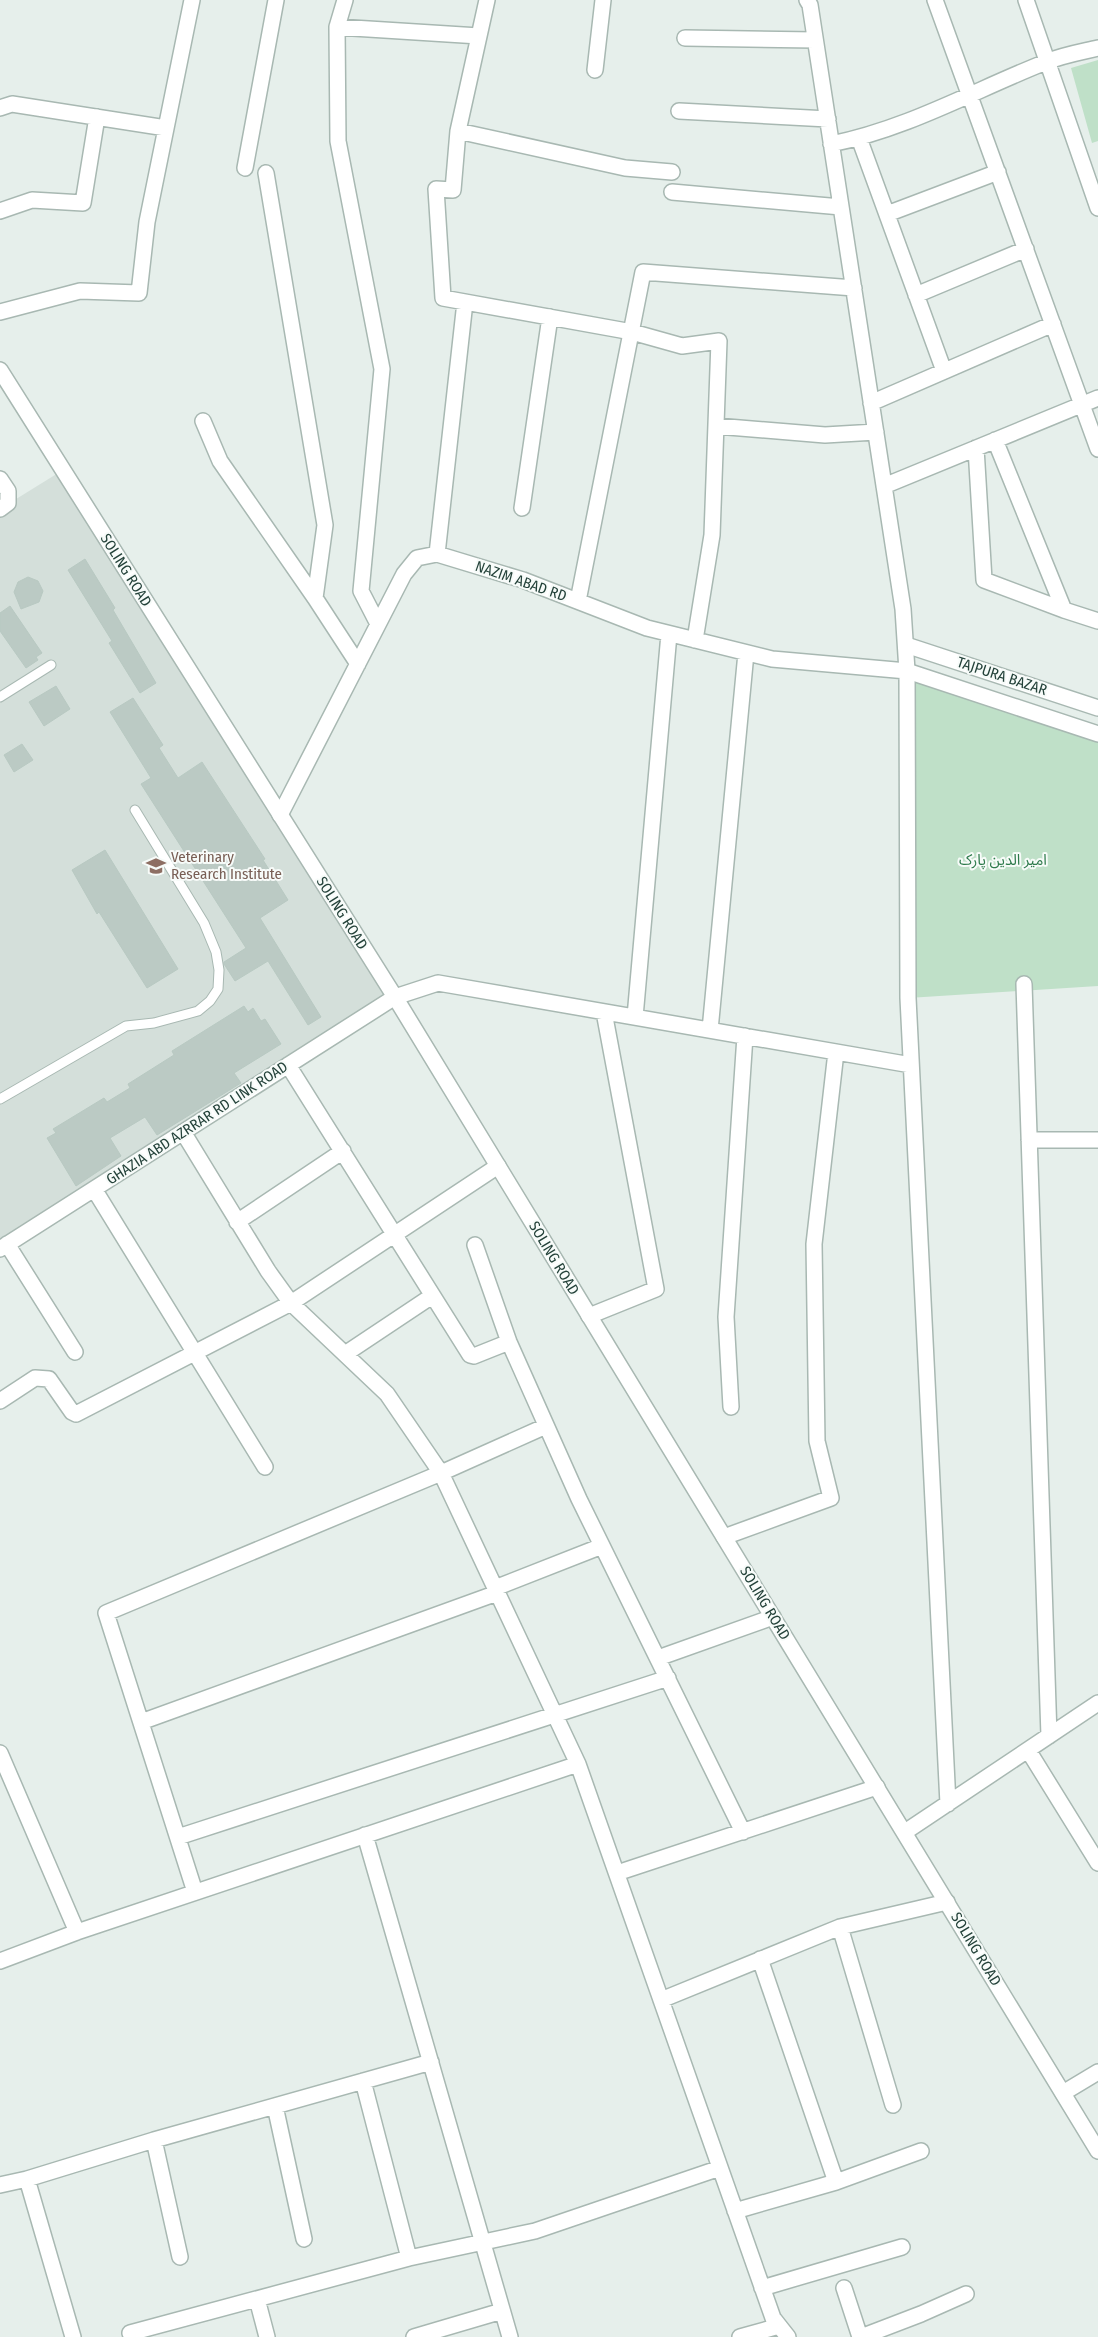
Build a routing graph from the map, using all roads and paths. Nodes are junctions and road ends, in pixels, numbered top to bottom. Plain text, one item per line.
1 (192, 0) edge
2 (276, 0) edge
3 (345, 0) edge
4 (488, 0) edge
5 (603, 0) edge
6 (807, 0) edge
7 (935, 0) edge
8 (1026, 0) edge
9 (337, 27) junction
10 (479, 36) junction
11 (685, 38) dead end
12 (816, 40) junction
13 (1098, 48) edge
14 (1048, 61) junction
15 (595, 70) dead end
16 (969, 96) junction
17 (0, 108) edge
18 (679, 110) dead end
19 (97, 117) junction
20 (828, 119) junction
21 (166, 128) junction
22 (458, 131) junction
23 (859, 138) junction
24 (831, 144) junction
25 (1091, 167) edge
26 (245, 168) dead end
27 (266, 172) dead end
28 (672, 172) dead end
29 (998, 172) junction
30 (672, 192) dead end
31 (841, 207) junction
32 (1098, 208) edge
33 (0, 211) edge
34 (887, 214) junction
35 (1026, 249) junction
36 (854, 288) junction
37 (916, 295) junction
38 (465, 302) junction
39 (0, 312) edge
40 (550, 317) junction
41 (1053, 324) junction
42 (632, 332) junction
43 (0, 370) edge
44 (944, 371) junction
45 (1098, 398) edge
46 (871, 402) junction
47 (1082, 404) junction
48 (203, 421) dead end
49 (716, 426) junction
50 (876, 432) junction
51 (996, 440) junction
52 (976, 448) junction
53 (1098, 449) edge
54 (0, 479) edge
55 (884, 486) junction
56 (522, 508) dead end
57 (0, 509) edge
58 (438, 554) junction
59 (315, 598) junction
60 (578, 601) junction
61 (1064, 610) junction
62 (1098, 621) edge
63 (378, 624) junction
64 (669, 634) junction
65 (695, 640) junction
66 (906, 645) junction
67 (746, 653) junction
68 (358, 664) junction
69 (51, 665) dead end
70 (908, 671) junction
71 (0, 697) edge
72 (1098, 708) edge
73 (1098, 734) edge
74 (135, 810) dead end
75 (280, 814) junction
76 (1024, 984) dead end
77 (395, 997) junction
78 (604, 1012) junction
79 (634, 1017) junction
80 (710, 1030) junction
81 (745, 1036) junction
82 (836, 1052) junction
83 (288, 1065) junction
84 (911, 1065) junction
85 (0, 1099) edge
86 (183, 1132) junction
87 (1029, 1140) junction
88 (1098, 1140) edge
89 (343, 1151) junction
90 (498, 1166) junction
91 (94, 1189) junction
92 (237, 1222) junction
93 (395, 1234) junction
94 (475, 1245) dead end
95 (3, 1246) edge
96 (432, 1296) junction
97 (291, 1303) junction
98 (589, 1316) junction
99 (509, 1342) junction
100 (75, 1352) dead end
101 (196, 1353) junction
102 (345, 1354) junction
103 (0, 1401) edge
104 (731, 1407) dead end
105 (546, 1426) junction
106 (265, 1467) dead end
107 (441, 1473) junction
108 (724, 1537) junction
109 (602, 1546) junction
110 (496, 1590) junction
111 (774, 1617) junction
112 (658, 1658) junction
113 (668, 1678) junction
114 (1098, 1703) edge
115 (555, 1714) junction
116 (141, 1722) junction
117 (1049, 1736) junction
118 (1028, 1750) junction
119 (0, 1753) edge
120 (578, 1764) junction
121 (877, 1787) junction
122 (948, 1804) junction
123 (744, 1832) junction
124 (905, 1832) junction
125 (365, 1835) junction
126 (178, 1837) junction
127 (1098, 1863) edge
128 (617, 1873) junction
129 (196, 1892) junction
130 (947, 1902) junction
131 (840, 1927) junction
132 (77, 1932) junction
133 (760, 1959) junction
134 (0, 1961) edge
135 (661, 2000) junction
136 (431, 2062) junction
137 (1098, 2072) edge
138 (363, 2081) junction
139 (1063, 2092) junction
140 (893, 2105) dead end
141 (275, 2106) junction
142 (154, 2140) junction
143 (1098, 2150) edge
144 (921, 2151) dead end
145 (720, 2168) junction
146 (27, 2178) junction
147 (836, 2182) junction
148 (0, 2185) edge
149 (735, 2211) junction
150 (304, 2239) dead end
151 (482, 2242) junction
152 (902, 2247) dead end
153 (180, 2256) dead end
154 (409, 2258) junction
155 (762, 2288) junction
156 (844, 2288) dead end
157 (966, 2294) dead end
158 (256, 2299) junction
159 (502, 2311) junction
160 (783, 2331) edge
161 (130, 2333) dead end
162 (73, 2337) edge
163 (267, 2337) edge
164 (414, 2337) edge
165 (510, 2337) edge
166 (740, 2337) edge
167 (860, 2337) edge

1 - 21 street
2 - 26 street
3 - 9 street
4 - 10 street
5 - 15 street
6 - 12 street
7 - 16 street
8 - 14 street
9 - 10 street
9 - 63 street
10 - 22 street
11 - 12 street
12 - 20 street
13 - 14 street
14 - 16 street
14 - 25 street
16 - 23 street
16 - 29 street
17 - 19 street
18 - 20 street
19 - 21 street
19 - 33 street
20 - 24 street
21 - 39 street
22 - 28 street
22 - 38 street
23 - 24 street
23 - 34 street
24 - 31 street
25 - 32 street
27 - 59 street
29 - 34 street
29 - 35 street
30 - 31 street
31 - 36 street
34 - 37 street
35 - 37 street
35 - 41 street
36 - 42 street
36 - 46 street
37 - 44 street
38 - 40 street
38 - 58 street
40 - 42 street
40 - 56 street
41 - 44 street
41 - 47 street
42 - 49 street
42 - 60 street
43 - 75 street, SOLING ROAD
44 - 46 street
45 - 47 street
46 - 50 street
47 - 51 street
47 - 53 street
48 - 59 street
49 - 50 street
49 - 65 street
50 - 55 street
51 - 52 street
51 - 61 street
52 - 55 street
52 - 61 street
54 - 57 street
55 - 66 street
58 - 60 street, NAZIM ABAD RD
58 - 63 street
59 - 68 street
60 - 64 street, NAZIM ABAD RD
61 - 62 street
63 - 68 street
64 - 65 street, NAZIM ABAD RD
64 - 79 street
65 - 67 street, NAZIM ABAD RD
66 - 70 street
66 - 72 street, TAJPURA BAZAR
67 - 70 street, NAZIM ABAD RD
67 - 80 street
68 - 75 street
69 - 71 lane
70 - 73 street, TAJPURA BAZAR
70 - 84 street
74 - 85 lane
75 - 77 street, SOLING ROAD
76 - 87 street
77 - 78 street, GHAZIA ABD AZRRAR RD LINK ROAD
77 - 83 street, GHAZIA ABD AZRRAR RD LINK ROAD
77 - 90 street, SOLING ROAD
78 - 79 street, GHAZIA ABD AZRRAR RD LINK ROAD
78 - 98 street
79 - 80 street, GHAZIA ABD AZRRAR RD LINK ROAD
80 - 81 street, GHAZIA ABD AZRRAR RD LINK ROAD
81 - 82 street, GHAZIA ABD AZRRAR RD LINK ROAD
81 - 104 street
82 - 84 street, GHAZIA ABD AZRRAR RD LINK ROAD
82 - 108 street
83 - 86 street, GHAZIA ABD AZRRAR RD LINK ROAD
83 - 89 street
84 - 122 street
86 - 91 street, GHAZIA ABD AZRRAR RD LINK ROAD
86 - 92 street
87 - 88 street
87 - 117 street
89 - 92 street
89 - 93 street
90 - 93 street
90 - 98 street, SOLING ROAD
91 - 95 street, GHAZIA ABD AZRRAR RD LINK ROAD
91 - 101 street
92 - 97 street
93 - 96 street
93 - 97 street
94 - 99 street
95 - 100 street
96 - 99 street
96 - 102 street
97 - 101 street
97 - 102 street
98 - 108 street, SOLING ROAD
99 - 105 street
101 - 103 street
101 - 106 street
102 - 107 street
105 - 107 street
105 - 109 street
107 - 110 street
107 - 116 street
108 - 111 street, SOLING ROAD
109 - 110 street
109 - 112 street
110 - 115 street
110 - 116 street
111 - 112 street
111 - 121 street, SOLING ROAD
112 - 113 street
113 - 115 street
113 - 123 street
114 - 117 street
115 - 120 street
115 - 126 street
116 - 126 street
117 - 118 street
118 - 122 street
118 - 127 street
119 - 132 street
120 - 125 street
120 - 128 street
121 - 123 street
121 - 124 street, SOLING ROAD
122 - 124 street
123 - 128 street
124 - 130 street, SOLING ROAD
125 - 129 street
125 - 136 street
126 - 129 street
128 - 135 street
129 - 132 street
130 - 131 street
130 - 139 street, SOLING ROAD
131 - 133 street
131 - 140 street
132 - 134 street
133 - 135 street
133 - 147 street
135 - 145 street
136 - 138 street
136 - 151 street
137 - 139 street
138 - 141 street
138 - 154 street
139 - 143 street, SOLING ROAD
141 - 142 street
141 - 150 street
142 - 146 street
142 - 153 street
144 - 147 street
145 - 149 street
145 - 151 street
146 - 148 street
146 - 162 street
147 - 149 street
149 - 155 street
151 - 154 street
151 - 159 street
152 - 155 street
154 - 158 street
155 - 160 street
156 - 167 street
157 - 167 street
158 - 161 street
158 - 163 street
159 - 164 street
159 - 165 street
160 - 166 street

